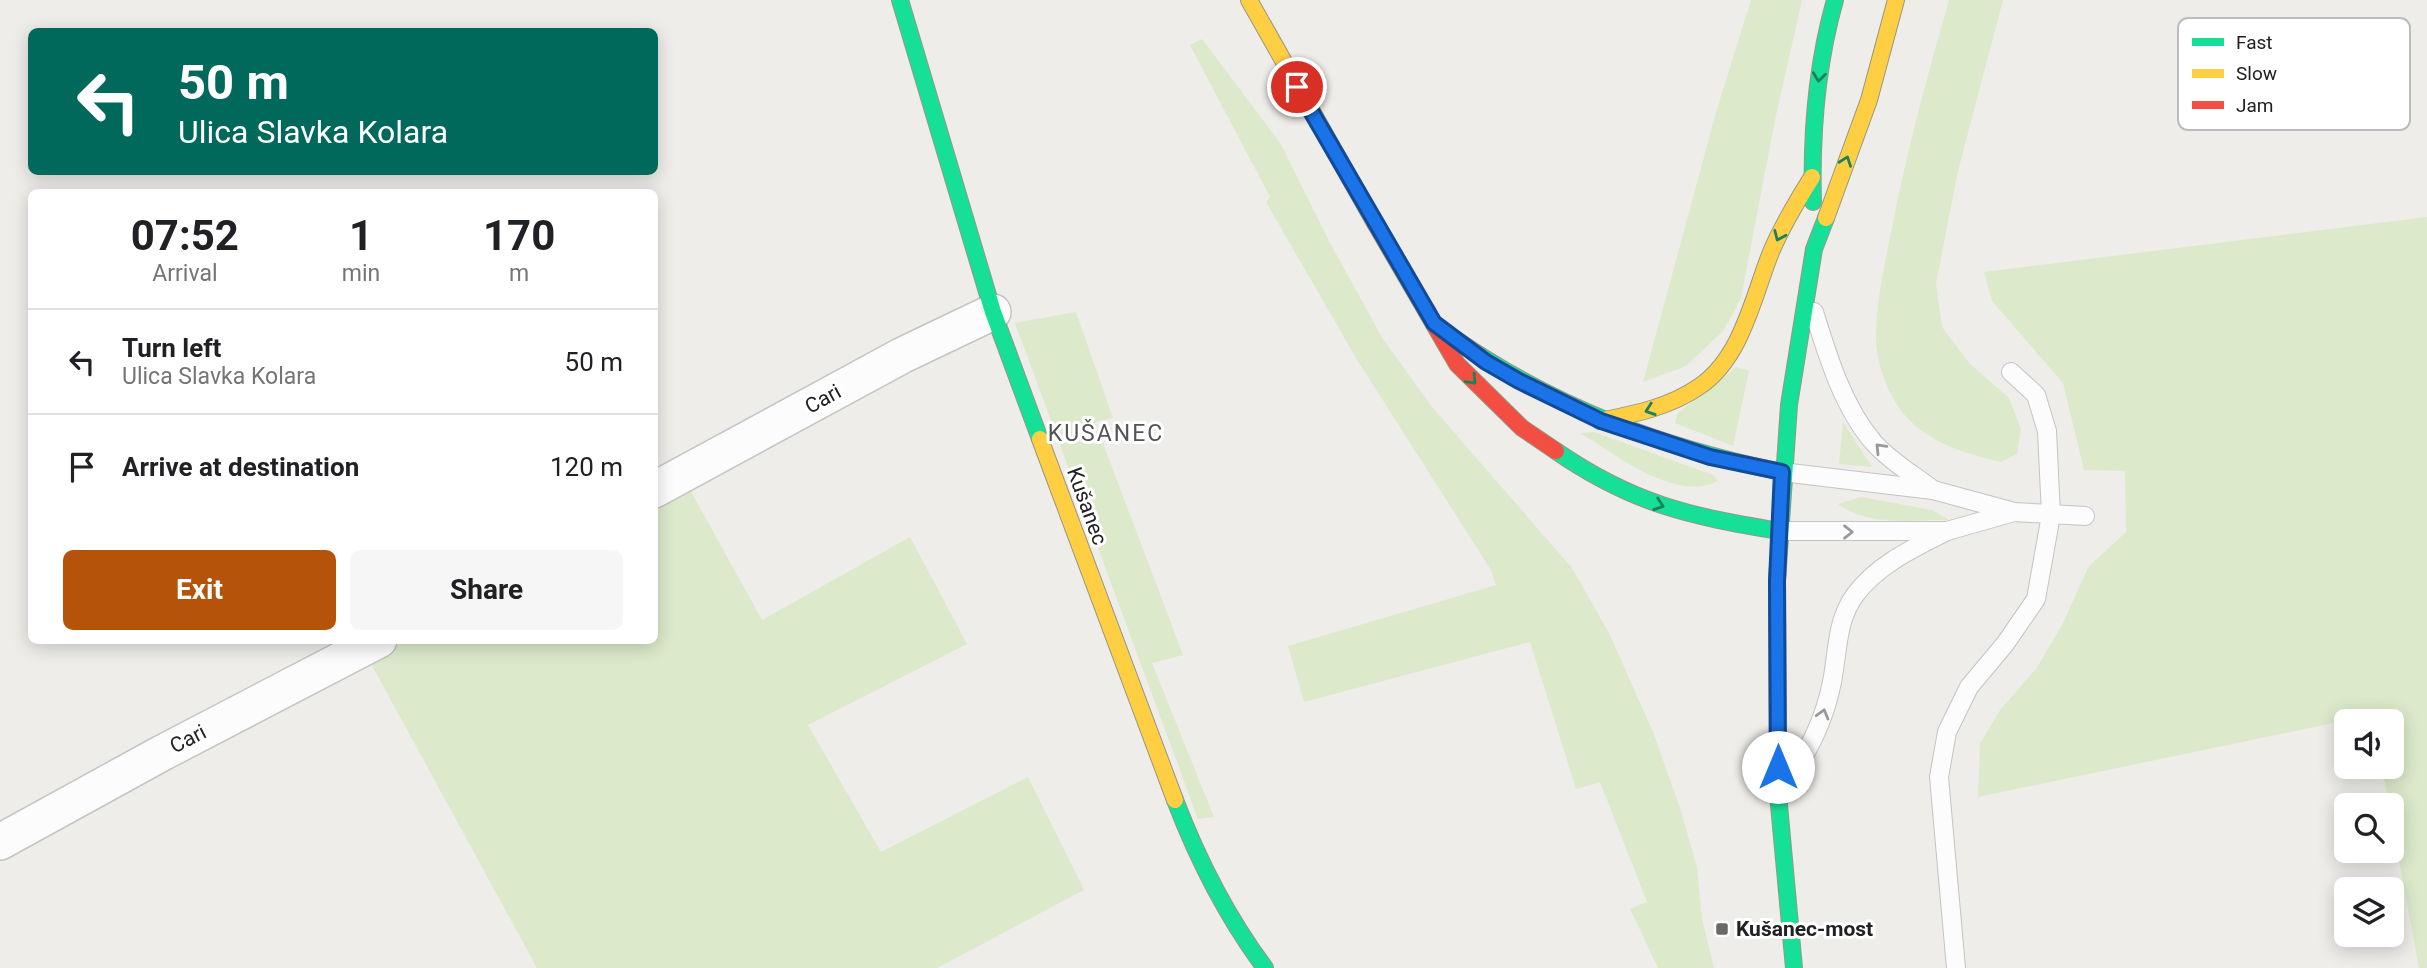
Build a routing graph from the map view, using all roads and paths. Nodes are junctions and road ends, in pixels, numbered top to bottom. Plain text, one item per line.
1 (900, 0) edge
2 (1249, 0) edge
3 (1835, 0) edge
4 (1896, 0) edge
5 (1812, 177) junction
6 (1814, 248) junction
7 (1807, 290) junction
8 (993, 312) junction
9 (1434, 323) junction
10 (2011, 372) dead end
11 (1601, 421) junction
12 (1782, 472) junction
13 (658, 488) edge
14 (1933, 490) junction
15 (2014, 512) junction
16 (2051, 515) junction
17 (2085, 516) dead end
18 (1779, 531) junction
19 (1947, 531) junction
20 (371, 644) edge
21 (1778, 794) junction
22 (0, 842) edge
23 (1265, 968) edge
24 (1794, 968) edge
25 (1956, 968) edge

1 - 8 main road, Kušanec
2 - 9 main road
3 -> 5 main road
6 -> 4 main road
5 - 6 main road
5 -> 11 main road
6 - 7 main road
7 - 12 main road
14 -> 7 lane
8 - 13 street, Cari
8 - 23 main road, Kušanec
9 - 11 main road
9 -> 18 main road
10 - 16 lane
11 - 12 main road
12 - 14 lane
12 - 18 main road
14 - 15 lane
15 - 16 lane
15 - 19 lane
16 - 17 lane
16 - 25 lane
18 -> 19 lane
18 - 21 main road
21 -> 19 lane
20 - 22 street, Cari
21 - 24 main road

